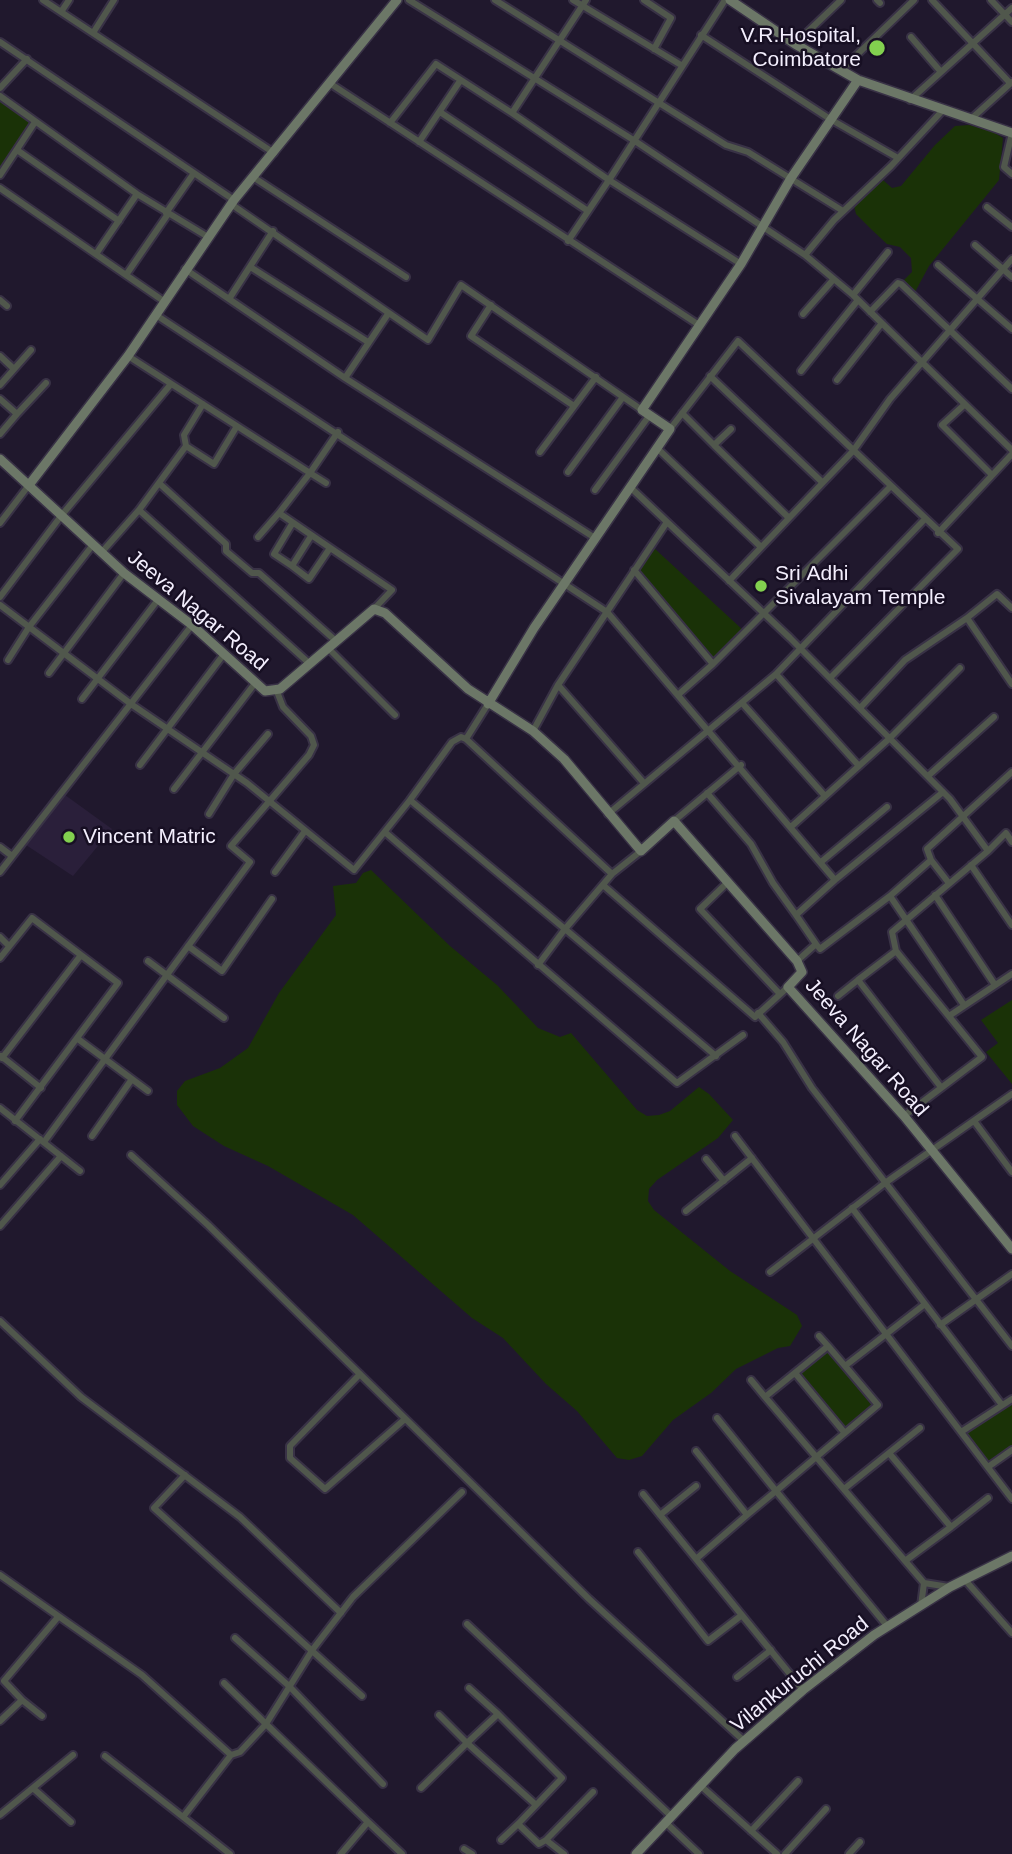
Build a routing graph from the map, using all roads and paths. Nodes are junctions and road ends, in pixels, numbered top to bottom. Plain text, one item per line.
1 (43, 0) edge
2 (69, 0) edge
3 (114, 0) edge
4 (397, 0) edge
5 (409, 0) edge
6 (495, 0) edge
7 (573, 0) edge
8 (644, 0) edge
9 (728, 0) edge
10 (841, 0) edge
11 (914, 0) edge
12 (932, 0) edge
13 (991, 0) edge
14 (584, 3) edge
15 (1012, 8) edge
16 (61, 12) junction
17 (1005, 15) junction
18 (1012, 22) edge
19 (93, 33) junction
20 (701, 35) junction
21 (911, 37) dead end
22 (559, 41) junction
23 (0, 42) edge
24 (974, 43) junction
25 (795, 44) junction
26 (654, 49) junction
27 (27, 59) junction
28 (681, 65) junction
29 (841, 70) junction
30 (941, 72) junction
31 (534, 77) junction
32 (460, 80) junction
33 (858, 80) junction
34 (1011, 83) edge
35 (331, 84) junction
36 (0, 88) edge
37 (0, 96) edge
38 (910, 100) junction
39 (659, 104) junction
40 (943, 110) junction
41 (440, 112) junction
42 (512, 113) junction
43 (830, 119) junction
44 (971, 119) junction
45 (35, 122) junction
46 (390, 123) junction
47 (1012, 133) edge
48 (635, 141) junction
49 (419, 142) junction
50 (17, 150) junction
51 (274, 153) junction
52 (898, 158) junction
53 (194, 173) junction
54 (1012, 174) edge
55 (0, 175) edge
56 (253, 177) junction
57 (791, 178) junction
58 (609, 180) junction
59 (0, 188) edge
60 (137, 194) junction
61 (233, 202) junction
62 (987, 207) dead end
63 (588, 211) junction
64 (843, 211) junction
65 (167, 214) junction
66 (119, 221) junction
67 (764, 227) junction
68 (1012, 227) edge
69 (273, 232) junction
70 (208, 236) junction
71 (568, 241) junction
72 (975, 245) dead end
73 (888, 252) dead end
74 (96, 254) junction
75 (805, 255) junction
76 (1012, 259) edge
77 (741, 264) junction
78 (938, 265) dead end
79 (252, 268) junction
80 (185, 269) junction
81 (1003, 270) junction
82 (126, 275) junction
83 (406, 277) dead end
84 (1012, 277) edge
85 (833, 280) junction
86 (855, 298) junction
87 (229, 299) junction
88 (0, 300) edge
89 (975, 300) junction
90 (165, 302) junction
91 (491, 305) junction
92 (7, 306) dead end
93 (870, 312) junction
94 (388, 314) junction
95 (803, 314) dead end
96 (156, 315) junction
97 (882, 323) junction
98 (699, 326) junction
99 (950, 329) junction
100 (1012, 329) edge
101 (368, 342) junction
102 (31, 350) dead end
103 (0, 356) edge
104 (128, 356) junction
105 (921, 364) junction
106 (14, 369) junction
107 (801, 371) dead end
108 (710, 376) junction
109 (596, 377) junction
110 (345, 378) junction
111 (837, 380) dead end
112 (46, 383) dead end
113 (171, 384) junction
114 (0, 385) edge
115 (1012, 389) edge
116 (622, 397) junction
117 (0, 399) edge
118 (203, 404) junction
119 (964, 405) junction
120 (574, 406) junction
121 (646, 413) junction
122 (682, 413) junction
123 (17, 414) junction
124 (237, 426) junction
125 (670, 429) junction
126 (731, 429) dead end
127 (338, 432) junction
128 (0, 434) edge
129 (714, 445) junction
130 (187, 446) junction
131 (657, 447) junction
132 (853, 451) junction
133 (540, 452) dead end
134 (1012, 452) edge
135 (0, 459) edge
136 (568, 472) dead end
137 (310, 473) junction
138 (992, 475) junction
139 (822, 482) junction
140 (326, 483) dead end
141 (160, 484) junction
142 (29, 485) junction
143 (890, 486) junction
144 (630, 487) junction
145 (595, 490) dead end
146 (139, 510) junction
147 (279, 513) junction
148 (61, 516) junction
149 (789, 518) junction
150 (924, 520) junction
151 (667, 522) junction
152 (0, 523) edge
153 (292, 524) junction
154 (938, 533) junction
155 (311, 536) junction
156 (258, 537) dead end
157 (595, 538) junction
158 (92, 546) junction
159 (761, 547) junction
160 (330, 548) junction
161 (101, 553) junction
162 (292, 566) junction
163 (634, 570) junction
164 (124, 573) junction
165 (729, 581) junction
166 (565, 584) junction
167 (0, 597) edge
168 (157, 601) junction
169 (0, 606) edge
170 (1012, 608) edge
171 (374, 609) junction
172 (607, 612) junction
173 (766, 615) junction
174 (967, 618) junction
175 (192, 625) junction
176 (29, 627) junction
177 (336, 640) junction
178 (328, 648) junction
179 (802, 650) junction
180 (63, 653) junction
181 (224, 654) junction
182 (8, 660) dead end
183 (310, 664) junction
184 (713, 664) junction
185 (960, 668) dead end
186 (48, 673) dead end
187 (776, 674) junction
188 (96, 677) junction
189 (830, 678) junction
190 (256, 682) junction
191 (1012, 684) edge
192 (558, 685) junction
193 (276, 689) junction
194 (679, 694) junction
195 (82, 699) dead end
196 (131, 704) junction
197 (488, 704) junction
198 (743, 704) junction
199 (860, 708) junction
200 (395, 715) dead end
201 (994, 717) dead end
202 (167, 729) junction
203 (533, 731) junction
204 (710, 731) junction
205 (268, 734) dead end
206 (890, 738) junction
207 (466, 739) junction
208 (201, 753) junction
209 (140, 765) dead end
210 (741, 765) junction
211 (859, 766) junction
212 (1012, 772) edge
213 (234, 774) junction
214 (928, 776) junction
215 (643, 782) junction
216 (174, 789) dead end
217 (943, 792) junction
218 (707, 793) junction
219 (825, 796) junction
220 (269, 800) junction
221 (411, 800) junction
222 (887, 807) dead end
223 (209, 814) dead end
224 (608, 814) junction
225 (963, 817) junction
226 (674, 821) junction
227 (792, 827) junction
228 (305, 831) junction
229 (1009, 831) edge
230 (386, 833) junction
231 (1012, 842) edge
232 (0, 847) edge
233 (640, 850) junction
234 (988, 851) junction
235 (12, 856) junction
236 (931, 860) junction
237 (821, 862) junction
238 (971, 865) junction
239 (0, 872) edge
240 (275, 872) dead end
241 (612, 874) junction
242 (835, 880) junction
243 (728, 882) junction
244 (948, 882) junction
245 (603, 885) junction
246 (935, 895) junction
247 (890, 897) junction
248 (272, 899) dead end
249 (796, 915) junction
250 (906, 920) junction
251 (1012, 925) edge
252 (565, 929) junction
253 (0, 937) edge
254 (817, 944) junction
255 (9, 946) junction
256 (188, 946) junction
257 (896, 951) junction
258 (81, 955) junction
259 (0, 958) edge
260 (148, 961) dead end
261 (796, 961) junction
262 (538, 965) junction
263 (1012, 974) edge
264 (166, 975) junction
265 (858, 980) junction
266 (995, 985) junction
267 (788, 987) junction
268 (779, 993) junction
269 (838, 996) dead end
270 (964, 1005) junction
271 (758, 1013) junction
272 (949, 1016) junction
273 (224, 1018) dead end
274 (743, 1035) dead end
275 (78, 1039) junction
276 (716, 1056) junction
277 (1, 1057) edge
278 (104, 1059) junction
279 (132, 1079) junction
280 (940, 1086) junction
281 (41, 1088) junction
282 (148, 1091) dead end
283 (1012, 1094) edge
284 (0, 1108) edge
285 (904, 1116) junction
286 (15, 1121) junction
287 (974, 1121) junction
288 (92, 1136) dead end
289 (735, 1136) dead end
290 (42, 1141) junction
291 (932, 1151) junction
292 (131, 1155) dead end
293 (61, 1156) junction
294 (752, 1158) junction
295 (706, 1160) dead end
296 (80, 1171) dead end
297 (1012, 1172) edge
298 (724, 1181) junction
299 (885, 1183) junction
300 (0, 1185) edge
301 (852, 1208) junction
302 (686, 1211) dead end
303 (0, 1226) edge
304 (813, 1238) junction
305 (1012, 1249) edge
306 (771, 1272) dead end
307 (1012, 1274) edge
308 (977, 1301) junction
309 (925, 1304) junction
310 (0, 1321) edge
311 (940, 1325) junction
312 (886, 1334) junction
313 (819, 1336) dead end
314 (828, 1346) junction
315 (1012, 1346) edge
316 (845, 1366) junction
317 (795, 1373) junction
318 (360, 1374) junction
319 (751, 1380) dead end
320 (765, 1396) junction
321 (1012, 1399) edge
322 (1002, 1405) junction
323 (717, 1418) dead end
324 (405, 1419) junction
325 (920, 1429) dead end
326 (844, 1432) junction
327 (961, 1432) junction
328 (1012, 1450) edge
329 (696, 1451) dead end
330 (889, 1454) junction
331 (816, 1456) junction
332 (988, 1467) junction
333 (185, 1475) junction
334 (696, 1486) dead end
335 (844, 1489) junction
336 (776, 1491) junction
337 (462, 1492) dead end
338 (643, 1494) dead end
339 (988, 1498) dead end
340 (1012, 1499) edge
341 (660, 1515) junction
342 (747, 1515) junction
343 (951, 1527) junction
344 (638, 1552) dead end
345 (1012, 1556) edge
346 (696, 1559) junction
347 (905, 1561) junction
348 (0, 1575) edge
349 (965, 1580) junction
350 (924, 1583) junction
351 (950, 1587) junction
352 (921, 1606) junction
353 (341, 1613) junction
354 (742, 1615) junction
355 (58, 1617) junction
356 (467, 1624) dead end
357 (888, 1627) junction
358 (1012, 1633) edge
359 (235, 1638) dead end
360 (313, 1649) junction
361 (771, 1650) junction
362 (737, 1677) dead end
363 (223, 1683) dead end
364 (289, 1686) junction
365 (469, 1688) dead end
366 (803, 1690) junction
367 (362, 1696) dead end
368 (22, 1700) junction
369 (498, 1714) junction
370 (439, 1715) dead end
371 (42, 1716) dead end
372 (0, 1721) edge
373 (266, 1724) junction
374 (744, 1741) junction
375 (467, 1743) junction
376 (73, 1755) dead end
377 (231, 1755) junction
378 (105, 1756) dead end
379 (798, 1781) dead end
380 (383, 1784) dead end
381 (701, 1786) junction
382 (421, 1788) dead end
383 (34, 1789) junction
384 (593, 1792) dead end
385 (535, 1804) junction
386 (826, 1809) dead end
387 (0, 1815) edge
388 (183, 1817) junction
389 (668, 1819) junction
390 (71, 1822) dead end
391 (368, 1822) junction
392 (518, 1824) junction
393 (751, 1831) junction
394 (501, 1840) dead end
395 (546, 1840) junction
396 (860, 1842) dead end
397 (464, 1849) dead end
398 (230, 1854) edge
399 (341, 1854) edge
400 (402, 1854) edge
401 (472, 1854) edge
402 (564, 1854) edge
403 (636, 1854) edge
404 (699, 1854) edge
405 (777, 1854) edge
406 (785, 1854) edge
407 (849, 1854) edge

1 - 16 street
2 - 16 street
3 - 19 street
4 - 35 street
5 - 31 street
6 - 22 street
7 - 14 street
8 - 26 street
9 - 20 street
9 - 25 street
10 - 25 street
11 - 29 street
12 - 24 street
13 - 17 street
14 - 22 street
14 - 26 street
15 - 17 street
16 - 19 street
17 - 18 street
17 - 24 street
19 - 51 street
20 - 28 street
20 - 43 street
21 - 30 street
22 - 31 street
22 - 39 street
23 - 27 street
24 - 30 street
24 - 34 street
25 - 29 street
26 - 28 street
27 - 36 street
27 - 53 street
28 - 39 street
29 - 33 street
30 - 38 street
31 - 42 street
31 - 48 street
32 - 41 street
32 - 42 street
32 - 46 street
33 - 38 street
33 - 43 street
34 - 44 street
35 - 46 street
35 - 51 street
37 - 45 street
38 - 40 street
39 - 48 street
39 - 57 street
40 - 44 street
40 - 52 street
41 - 49 street
41 - 63 street
42 - 58 street
43 - 52 street
43 - 57 street
44 - 47 street
45 - 50 street
45 - 60 street
46 - 49 street
47 - 54 street
48 - 58 street
48 - 67 street
49 - 71 street
50 - 55 street
50 - 66 street
51 - 56 street
52 - 64 street
53 - 61 street
53 - 65 street
56 - 61 street
56 - 83 street
57 - 64 street
57 - 67 street
58 - 63 street
58 - 77 street
59 - 74 street
60 - 65 street
60 - 66 street
61 - 69 street
61 - 70 street
62 - 68 street
63 - 71 street
64 - 75 street
65 - 70 street
65 - 82 street
66 - 74 street
67 - 75 street
67 - 77 street
69 - 79 street
69 - 94 street
70 - 80 street
71 - 98 street
72 - 81 street
73 - 86 street
74 - 82 street
75 - 85 street
76 - 81 street
77 - 98 street
78 - 89 street
79 - 87 street
79 - 101 street
80 - 87 street
80 - 90 street
81 - 84 street
81 - 89 street
82 - 90 street
85 - 86 street
85 - 95 street
86 - 93 street
86 - 107 street
87 - 110 street
88 - 92 street
89 - 99 street
89 - 100 street
90 - 96 street
91 - 94 street
91 - 109 street
91 - 120 street
93 - 97 street
93 - 99 street
94 - 101 street
96 - 104 street
96 - 127 street
97 - 105 street
97 - 111 street
98 - 121 street
99 - 105 street
99 - 115 street
101 - 110 street
102 - 106 street
103 - 106 street
104 - 113 street
104 - 142 street
105 - 119 street
105 - 132 street
106 - 114 street
108 - 122 street
108 - 132 street
108 - 139 street
109 - 116 street
109 - 120 street
110 - 157 street
112 - 123 street
113 - 118 street
113 - 148 street
116 - 121 street
116 - 136 street
117 - 123 street
118 - 124 street
118 - 130 street
119 - 134 street
119 - 138 street
120 - 133 street
121 - 125 street
121 - 145 street
122 - 125 street
122 - 129 street
123 - 128 street
124 - 130 street
124 - 137 street
125 - 131 street
126 - 129 street
127 - 137 street
127 - 166 street
129 - 149 street
130 - 141 street
131 - 144 street
131 - 159 street
132 - 139 street
132 - 143 street
134 - 138 street
135 - 142 street, Jeeva Nagar Road
137 - 140 street
137 - 147 street
138 - 154 street
139 - 149 street
141 - 146 street
141 - 177 street
142 - 148 street, Jeeva Nagar Road
142 - 152 street
143 - 150 street
143 - 173 street
144 - 151 street
144 - 157 street
146 - 161 street
146 - 183 street
147 - 153 street
147 - 156 street
148 - 158 street, Jeeva Nagar Road
148 - 167 street
149 - 159 street
150 - 154 street
150 - 179 street
151 - 163 street
151 - 165 street
153 - 155 street
153 - 162 street
154 - 189 street
155 - 160 street
155 - 162 street
157 - 166 street
158 - 161 street, Jeeva Nagar Road
158 - 176 street
159 - 165 street
160 - 162 street
160 - 171 street
161 - 164 street, Jeeva Nagar Road
163 - 172 street
163 - 184 street
164 - 168 street, Jeeva Nagar Road
164 - 180 street
165 - 173 street
166 - 172 street
166 - 197 street
168 - 175 street, Jeeva Nagar Road
168 - 188 street
169 - 176 street
170 - 174 street
171 - 177 street, Jeeva Nagar Road
171 - 197 street
172 - 192 street
172 - 194 street
173 - 179 street
173 - 184 street
174 - 191 street
174 - 199 street
175 - 181 street, Jeeva Nagar Road
175 - 196 street
176 - 180 street
176 - 182 street
177 - 178 street, Jeeva Nagar Road
178 - 183 street, Jeeva Nagar Road
178 - 200 street
179 - 187 street
179 - 189 street
180 - 186 street
180 - 188 street
181 - 190 street, Jeeva Nagar Road
181 - 202 street
183 - 193 street, Jeeva Nagar Road
184 - 194 street
185 - 206 street
187 - 198 street
187 - 211 street
188 - 195 street
188 - 196 street
189 - 199 street
190 - 193 street, Jeeva Nagar Road
190 - 208 street
192 - 203 street
192 - 215 street
193 - 220 street
194 - 204 street
196 - 202 street
196 - 235 street
197 - 203 street
197 - 207 street
198 - 204 street
198 - 219 street
199 - 206 street
201 - 214 street
202 - 208 street
202 - 209 street
203 - 224 street
204 - 210 street
204 - 215 street
205 - 213 street
206 - 211 street
206 - 214 street
207 - 221 street
207 - 241 street
208 - 213 street
208 - 216 street
210 - 218 street
210 - 227 street
211 - 219 street
212 - 225 street
213 - 220 street
213 - 223 street
214 - 217 street
215 - 224 street
217 - 225 street
217 - 242 street
218 - 226 street
218 - 249 street
219 - 227 street
220 - 228 street
220 - 256 street
221 - 230 street
221 - 252 street
222 - 237 street
224 - 233 street
225 - 234 street
225 - 236 street
226 - 233 street
226 - 243 street, Jeeva Nagar Road
227 - 237 street
228 - 230 street
228 - 240 street
229 - 231 street
229 - 234 street
230 - 262 street
232 - 235 street
233 - 241 street
234 - 238 street
235 - 239 street
236 - 244 street
236 - 247 street
237 - 242 street
238 - 244 street
238 - 251 street
241 - 245 street
242 - 249 street
243 - 261 street, Jeeva Nagar Road
243 - 268 street
244 - 246 street
245 - 252 street
245 - 271 street
246 - 250 street
246 - 266 street
247 - 250 street
247 - 254 street
248 - 256 street
249 - 254 street
250 - 257 street
250 - 270 street
252 - 262 street
252 - 276 street
253 - 255 street
254 - 261 street
255 - 258 street
255 - 259 street
256 - 264 street
257 - 265 street
257 - 272 street
258 - 275 street
258 - 277 street
260 - 264 street
261 - 267 street, Jeeva Nagar Road
262 - 276 street
263 - 266 street
264 - 273 street
264 - 278 street
265 - 269 street
265 - 280 street
266 - 270 street
267 - 268 street
267 - 285 street, Jeeva Nagar Road
268 - 271 street
270 - 272 street
271 - 299 street
272 - 280 street
274 - 276 street
275 - 278 street
275 - 281 street
277 - 281 street
278 - 279 street
278 - 290 street
279 - 282 street
279 - 288 street
280 - 285 street
281 - 286 street
283 - 287 street
284 - 286 street
285 - 291 street, Jeeva Nagar Road
286 - 290 street
287 - 291 street
287 - 297 street
289 - 294 street
290 - 293 street
290 - 300 street
291 - 299 street
291 - 305 street, Jeeva Nagar Road
292 - 318 street
293 - 296 street
293 - 303 street
294 - 298 street
294 - 304 street
295 - 298 street
298 - 302 street
299 - 301 street
299 - 308 street
301 - 304 street
301 - 309 street
304 - 306 street
304 - 312 street
307 - 308 street
308 - 311 street
308 - 315 street
309 - 311 street
309 - 312 street
310 - 333 street
311 - 322 street
312 - 316 street
312 - 327 street
313 - 314 street
314 - 316 street
314 - 317 street
316 - 326 street
317 - 320 street
317 - 326 street
318 - 324 street
318 - 324 street
319 - 320 street
320 - 331 street
321 - 322 street
322 - 327 street
323 - 336 street
324 - 374 street
325 - 330 street
326 - 331 street
327 - 332 street
328 - 332 street
329 - 342 street
330 - 335 street
330 - 343 street
331 - 335 street
331 - 336 street
332 - 340 street
333 - 353 street
333 - 360 street
334 - 341 street
335 - 347 street
336 - 342 street
336 - 357 street
337 - 353 street
338 - 341 street
339 - 343 street
341 - 346 street
342 - 346 street
343 - 347 street
344 - 354 street
345 - 349 street, Vilankuruchi Road
346 - 354 street
347 - 350 street
348 - 355 street
349 - 351 street, Vilankuruchi Road
349 - 358 street
350 - 351 street
350 - 352 street
351 - 352 street, Vilankuruchi Road
352 - 357 street, Vilankuruchi Road
353 - 360 street
354 - 361 street
355 - 368 street
355 - 377 street
356 - 389 street
357 - 366 street, Vilankuruchi Road
359 - 364 street
360 - 364 street
360 - 367 street
361 - 362 street
361 - 366 street
363 - 373 street
364 - 373 street
364 - 380 street
365 - 369 street
366 - 374 street, Vilankuruchi Road
368 - 371 street
368 - 372 street
369 - 375 street
369 - 385 street
370 - 375 street
373 - 377 street
373 - 391 street
374 - 381 street, Vilankuruchi Road
375 - 382 street
375 - 385 street
376 - 383 street
377 - 388 street
378 - 388 street
379 - 393 street
381 - 389 street, Vilankuruchi Road
381 - 393 street
383 - 387 street
383 - 390 street
384 - 395 street
385 - 392 street
386 - 406 street
388 - 398 street
389 - 403 street, Vilankuruchi Road
389 - 404 street
391 - 399 street
391 - 400 street
392 - 394 street
392 - 395 street
393 - 405 street
395 - 402 street
396 - 407 street
397 - 401 street

